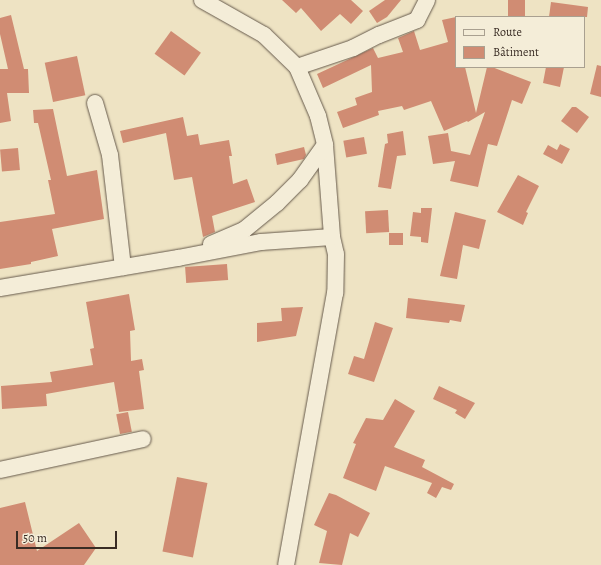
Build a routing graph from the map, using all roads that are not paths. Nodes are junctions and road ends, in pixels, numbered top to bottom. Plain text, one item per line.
1 (202, 0) edge
2 (427, 0) edge
3 (297, 67) junction
4 (95, 103) dead end
5 (326, 145) junction
6 (332, 237) junction
7 (178, 258) junction
8 (123, 267) junction
9 (0, 288) edge
10 (143, 439) dead end
11 (0, 470) edge
12 (286, 565) edge

1 - 3 street
2 - 3 street
3 - 5 street
4 - 8 street
5 - 6 street
5 - 7 street
6 - 7 street
6 - 12 street
7 - 8 street
8 - 9 street
10 - 11 street

